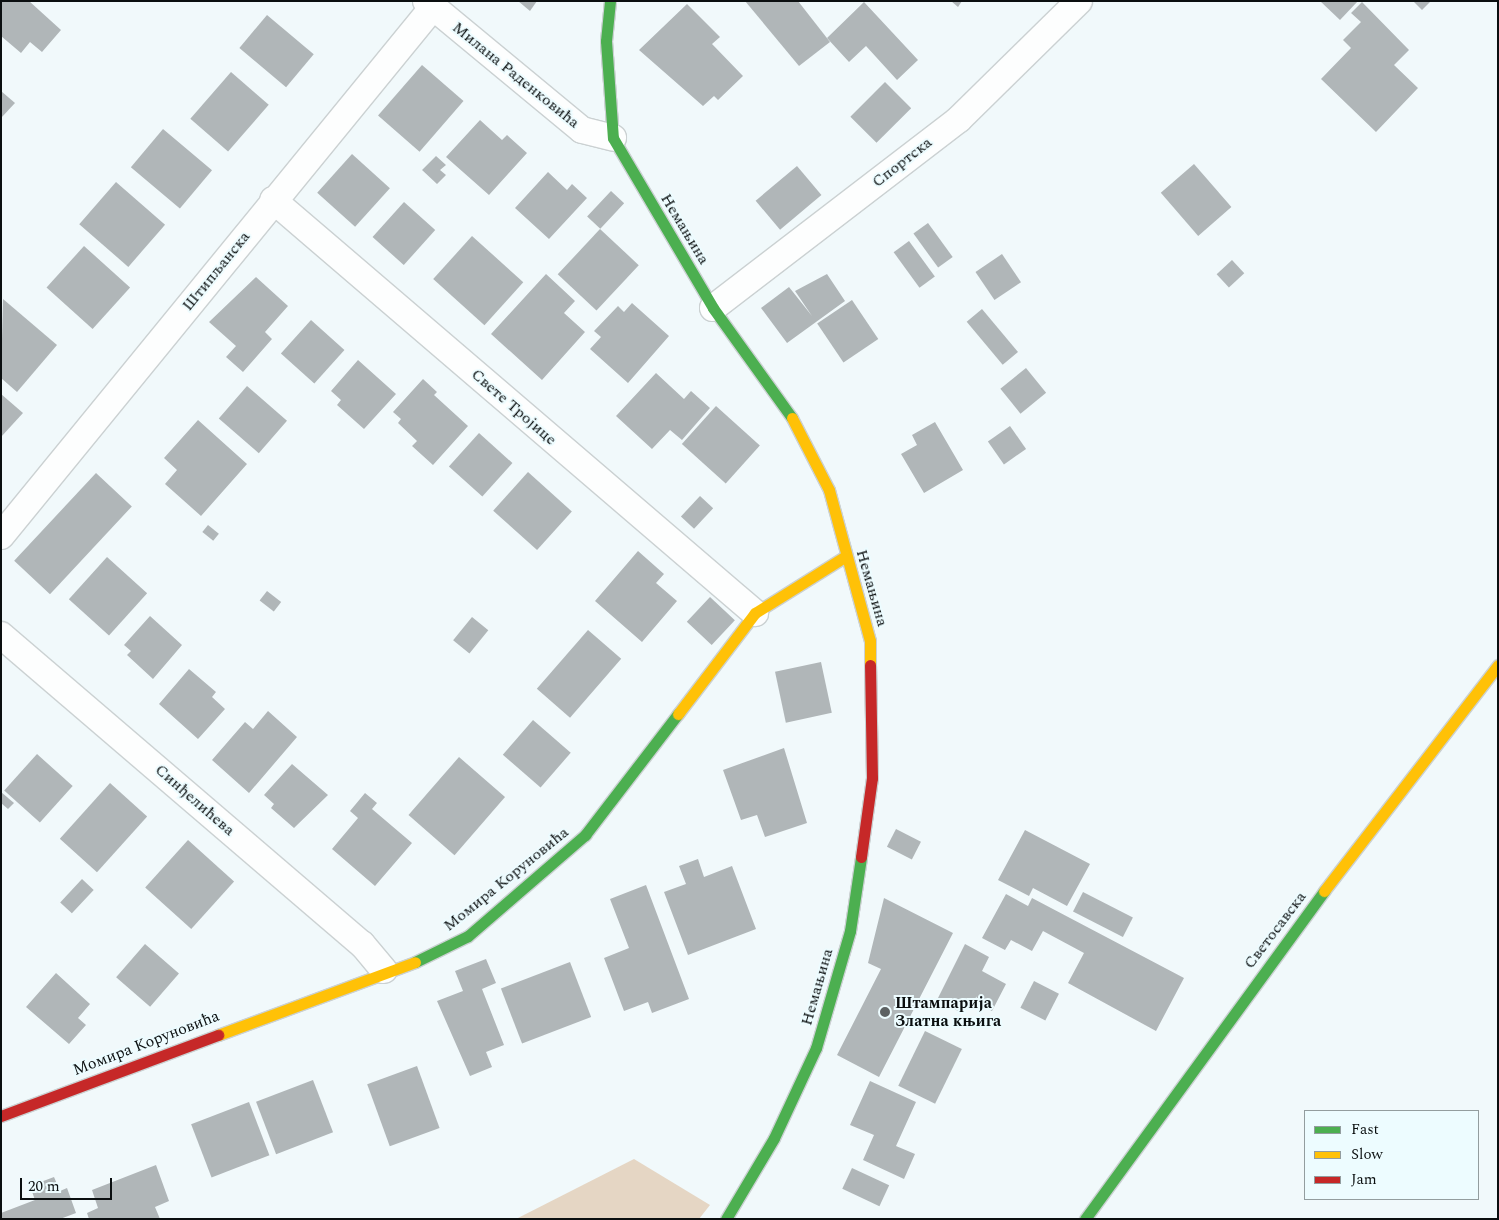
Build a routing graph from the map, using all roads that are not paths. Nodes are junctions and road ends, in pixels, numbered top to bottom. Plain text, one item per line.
1 (610, 1) edge
2 (1079, 1) edge
3 (429, 4) edge
4 (613, 138) junction
5 (273, 200) junction
6 (713, 308) junction
7 (1, 536) edge
8 (846, 556) junction
9 (755, 613) junction
10 (1, 634) edge
11 (1498, 665) edge
12 (384, 970) junction
13 (1, 1116) edge
14 (726, 1219) edge
15 (1085, 1219) edge

1 - 4 street, Немањина
2 - 6 street, Спортска
3 - 4 street, Милана Раденковића
3 - 5 street, Штипљанска
4 - 6 street, Немањина
5 - 7 street, Штипљанска
5 - 9 street, Свете Тројице
6 - 8 street, Немањина
8 - 9 street, Момира Коруновића
8 - 14 street, Немањина
9 - 12 street, Момира Коруновића
10 - 12 street, Синђелићева
11 - 15 street, Светосавска
12 - 13 street, Момира Коруновића

